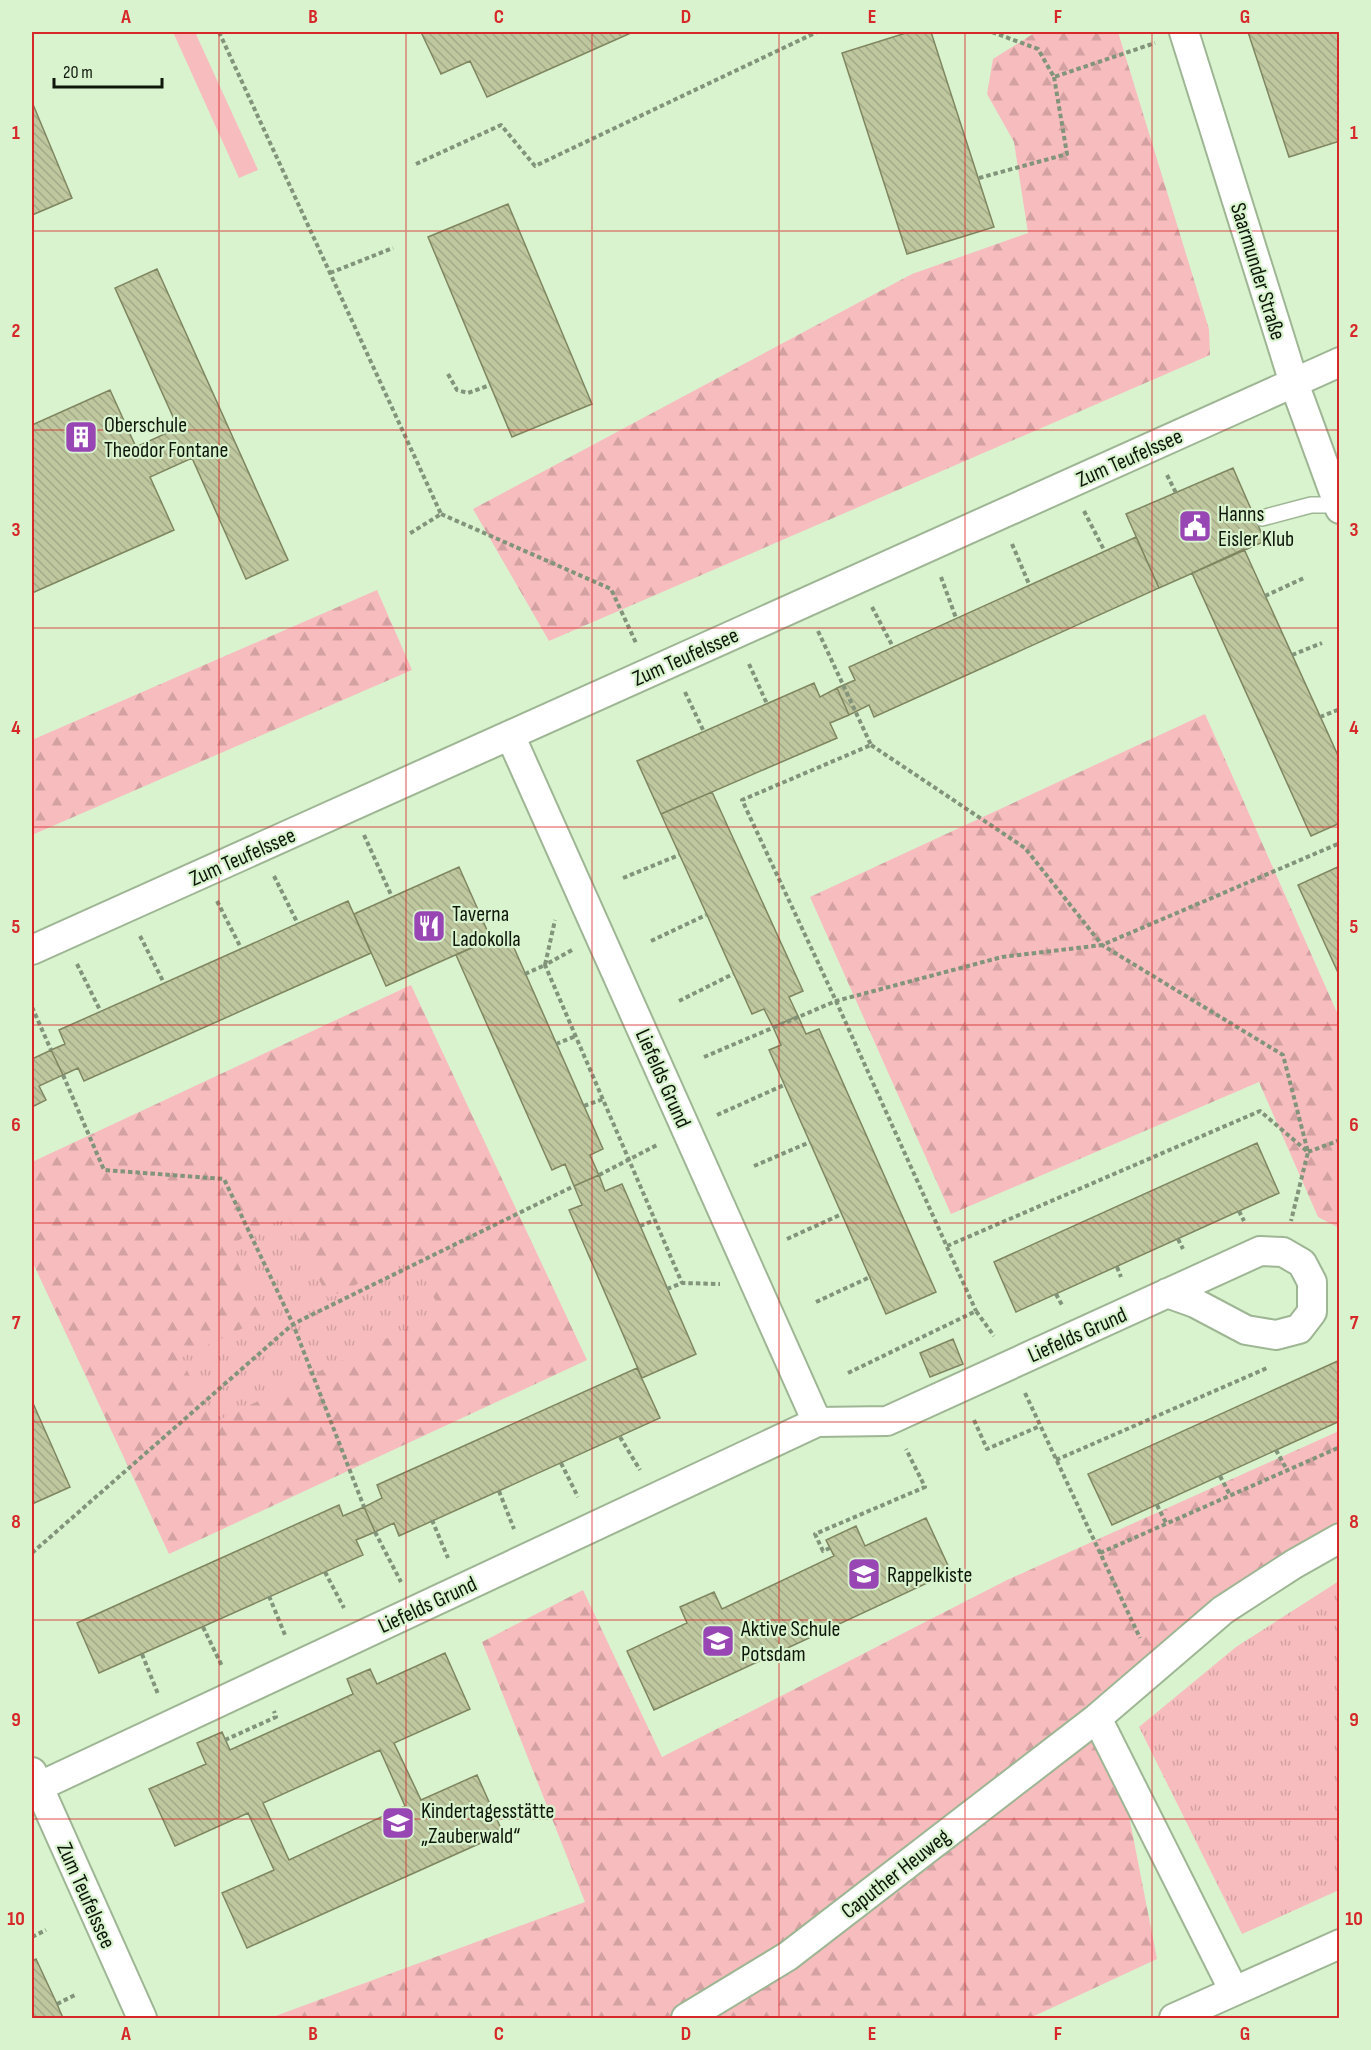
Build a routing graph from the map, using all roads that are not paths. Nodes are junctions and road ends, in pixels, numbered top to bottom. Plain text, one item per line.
1 (1185, 32) edge
2 (1340, 362) edge
3 (1294, 383) junction
4 (1339, 507) edge
5 (1262, 518) dead end
6 (510, 735) junction
7 (32, 950) edge
8 (1167, 1293) junction
9 (817, 1422) junction
10 (1340, 1538) edge
11 (1097, 1718) junction
12 (35, 1779) edge
13 (1340, 1944) edge
14 (1234, 1991) junction
15 (142, 2019) edge
16 (686, 2019) edge
17 (1174, 2019) edge

1 - 3 street, Saarmunder Straße
2 - 3 street, Zum Teufelssee
3 - 4 street, Saarmunder Straße
3 - 6 street, Zum Teufelssee
4 - 5 lane
6 - 7 street, Zum Teufelssee
6 - 9 street, Liefelds Grund
8 - 8 street, Liefelds Grund
8 - 9 street, Liefelds Grund
9 - 12 street, Liefelds Grund
10 - 11 street, Caputher Heuweg
11 - 14 street
11 - 16 street, Caputher Heuweg
12 - 15 street, Zum Teufelssee
13 - 14 street
14 - 17 street

